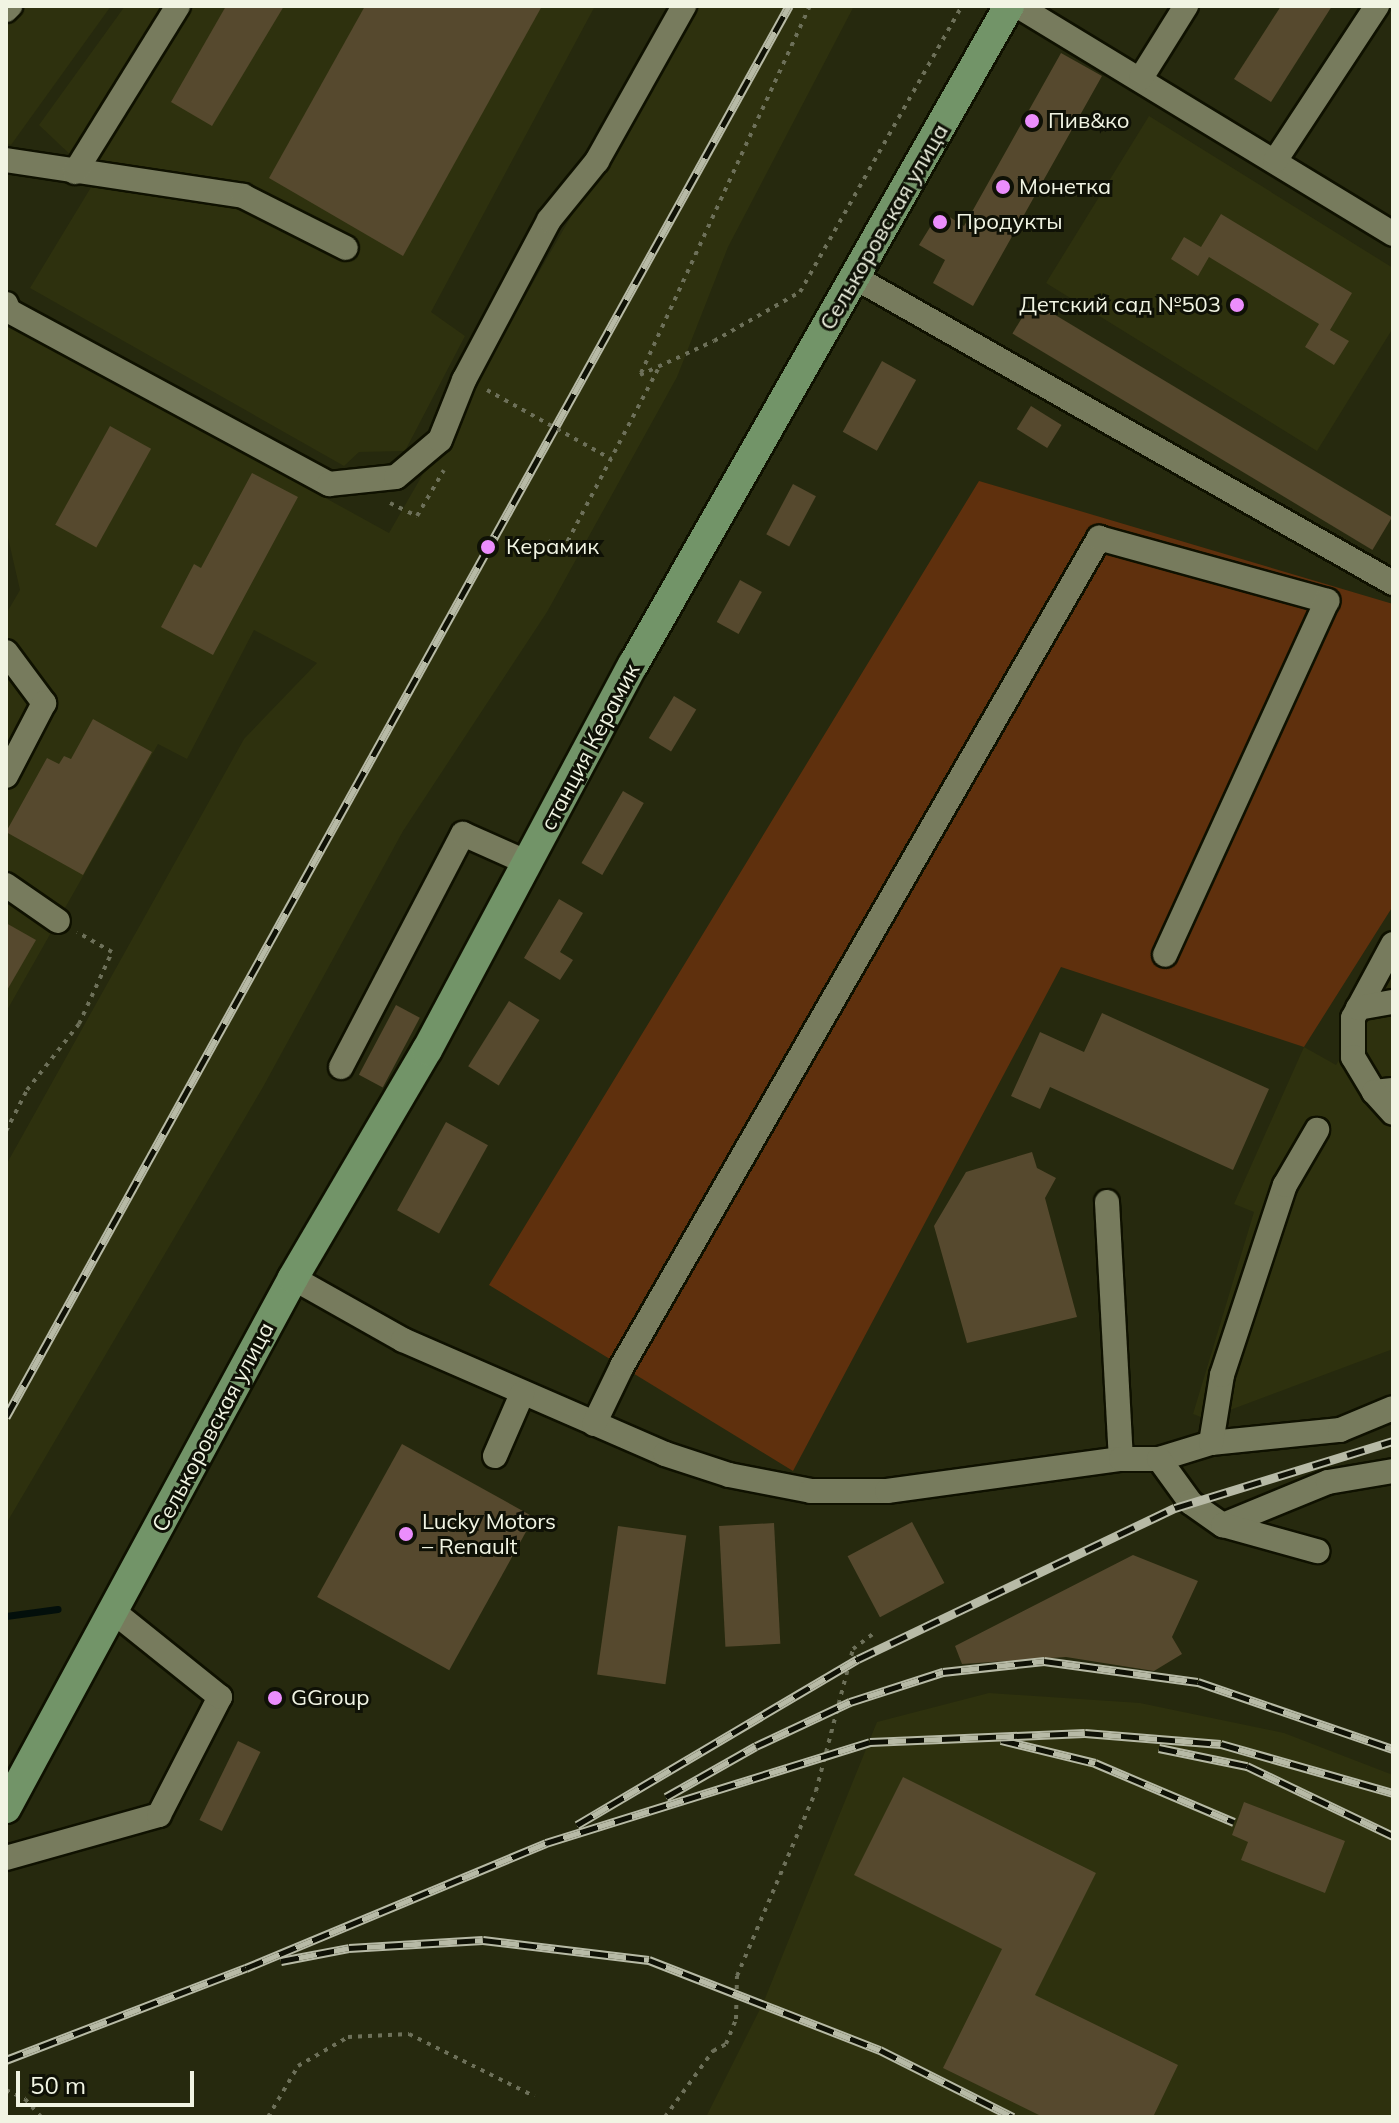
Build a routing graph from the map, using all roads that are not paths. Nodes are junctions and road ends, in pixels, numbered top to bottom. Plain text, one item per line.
1 (178, 6) edge
2 (684, 6) edge
3 (1009, 6) edge
4 (1018, 6) edge
5 (1186, 6) edge
6 (1377, 6) edge
7 (1141, 78) junction
8 (6, 160) edge
9 (1275, 161) junction
10 (75, 172) junction
11 (1393, 234) edge
12 (346, 248) dead end
13 (856, 278) junction
14 (6, 304) edge
15 (758, 447) joint
16 (1393, 583) edge
17 (6, 652) edge
18 (6, 776) edge
19 (528, 863) junction
20 (6, 885) edge
21 (58, 921) road end
22 (1393, 944) edge
23 (1165, 955) dead end
24 (1393, 1002) edge
25 (1358, 1008) junction
26 (427, 1050) joint
27 (341, 1067) dead end
28 (1383, 1091) edge
29 (1393, 1113) edge
30 (1317, 1130) dead end
31 (1107, 1202) dead end
32 (293, 1278) junction
33 (522, 1394) junction
34 (1393, 1408) edge
35 (594, 1424) junction
36 (1211, 1443) junction
37 (495, 1456) dead end
38 (1121, 1459) junction
39 (1159, 1459) junction
40 (1393, 1471) edge
41 (1223, 1525) junction
42 (1317, 1551) dead end
43 (114, 1612) junction
44 (6, 1808) edge
45 (6, 1858) edge

1 - 10 street
2 - 14 street
3 - 13 main road, Селькоровская улица
4 - 7 street
5 - 7 street
6 - 9 street
7 - 9 street
8 - 10 street
9 - 11 street
10 - 12 street
13 - 15 main road, Селькоровская улица
13 - 16 street
15 - 19 main road, станция Керамик
17 - 18 street
19 - 26 main road, станция Керамик
19 - 27 street
20 - 21 street
22 - 25 street
23 - 35 street
24 - 25 street
25 - 28 street
26 - 32 main road, Селькоровская улица
28 - 29 street
30 - 36 street
31 - 38 street
32 - 33 street
32 - 43 main road, Селькоровская улица
33 - 35 street
33 - 37 street
34 - 36 street
35 - 38 street
36 - 39 street
38 - 39 street
39 - 41 street
40 - 41 street
41 - 42 street
43 - 44 main road, Селькоровская улица
43 - 45 street

